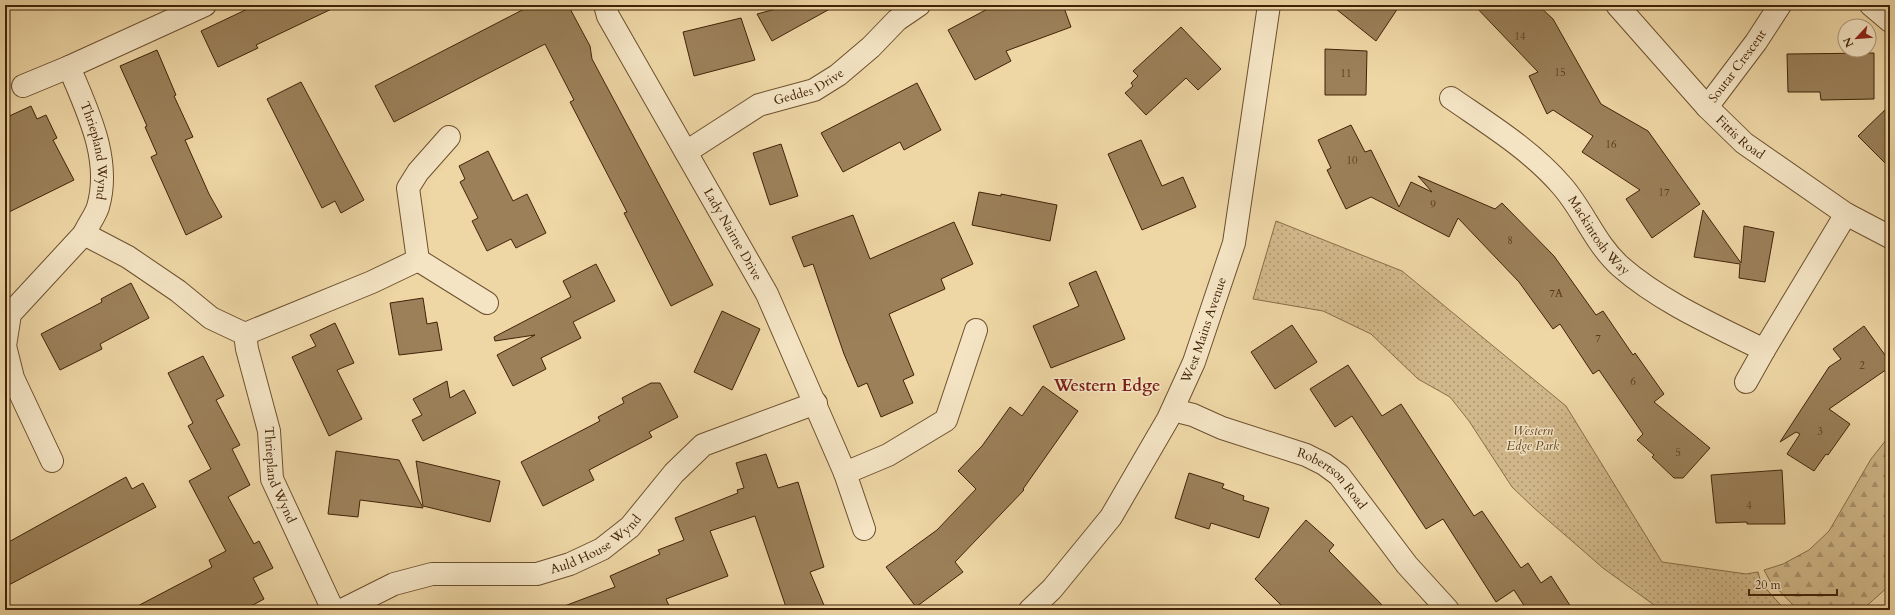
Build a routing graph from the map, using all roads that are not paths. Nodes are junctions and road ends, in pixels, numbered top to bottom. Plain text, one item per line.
1 (205, 5) edge
2 (605, 5) edge
3 (919, 5) edge
4 (1269, 5) edge
5 (1617, 5) edge
6 (1780, 5) edge
7 (1871, 5) edge
8 (1890, 21) edge
9 (69, 67) junction
10 (23, 86) dead end
11 (1451, 98) dead end
12 (1707, 107) junction
13 (449, 137) dead end
14 (686, 152) junction
15 (1846, 214) junction
16 (84, 234) junction
17 (1890, 237) edge
18 (418, 260) junction
19 (487, 303) dead end
20 (976, 330) dead end
21 (245, 334) junction
22 (1764, 350) junction
23 (1746, 382) dead end
24 (816, 403) junction
25 (1172, 410) junction
26 (52, 461) dead end
27 (845, 473) junction
28 (864, 528) dead end
29 (333, 610) edge
30 (342, 610) edge
31 (1030, 610) edge
32 (1448, 610) edge

1 - 9 street
2 - 14 street, Lady Nairne Drive
3 - 14 street, Geddes Drive
4 - 25 street, West Mains Avenue
5 - 12 street, Fittis Road
6 - 12 street, Soutar Crescent
7 - 8 street
9 - 10 street
9 - 16 street, Thriepland Wynd
11 - 22 street, Mackintosh Way
12 - 15 street, Fittis Road
13 - 18 street
14 - 24 street, Lady Nairne Drive
15 - 17 street, Fittis Road
15 - 22 street
16 - 21 street
16 - 26 street, Thriepland Wynd
18 - 19 street
18 - 21 street
20 - 27 street
21 - 29 street, Thriepland Wynd
22 - 23 street
24 - 27 street, Lady Nairne Drive
24 - 30 street, Auld House Wynd
25 - 31 street, West Mains Avenue
25 - 32 street, Robertson Road
27 - 28 street, Lady Nairne Drive

